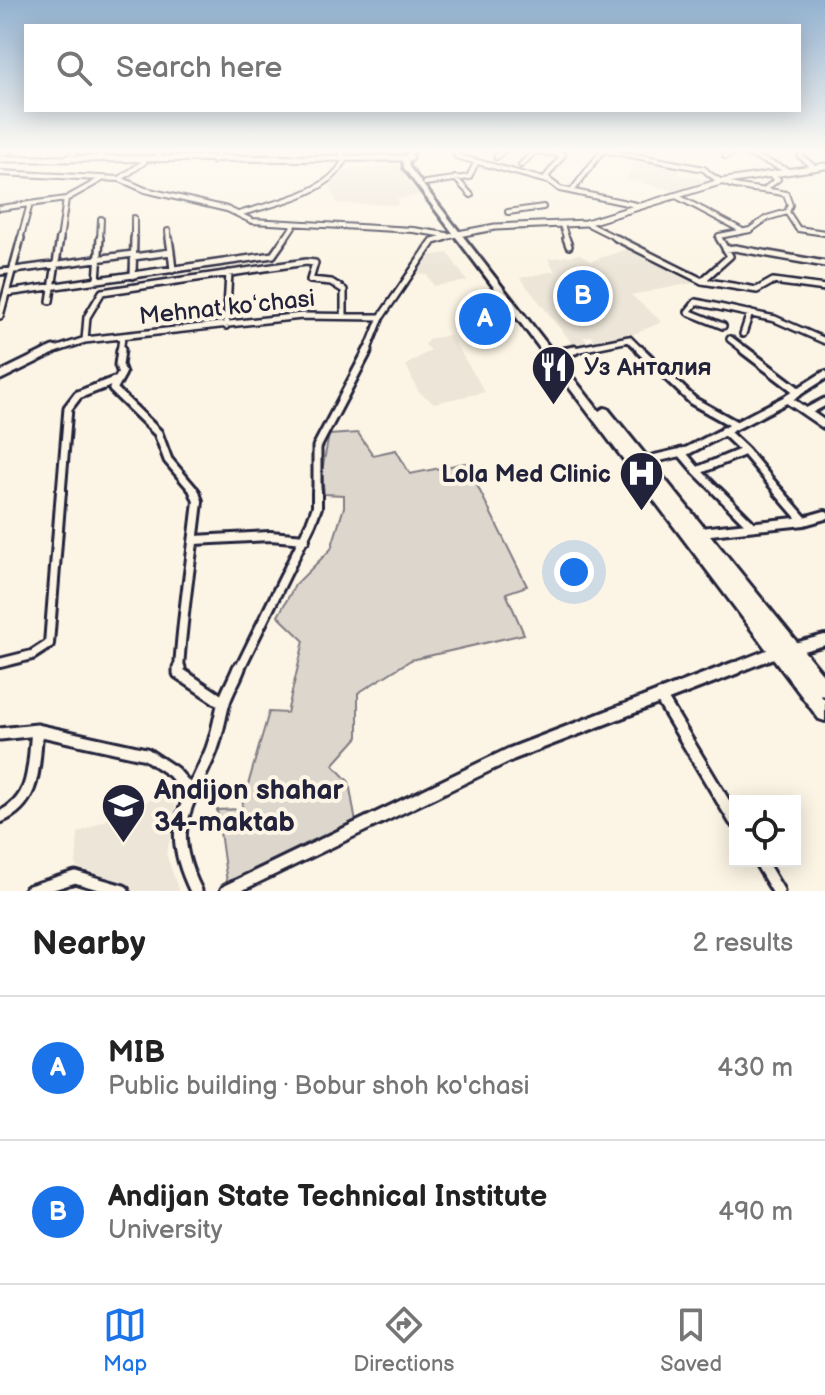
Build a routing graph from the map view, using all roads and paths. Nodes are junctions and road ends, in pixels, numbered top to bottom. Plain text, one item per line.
1 (79, 192) edge
2 (151, 192) edge
3 (300, 192) edge
4 (430, 192) edge
5 (431, 192) edge
6 (468, 192) edge
7 (575, 192) edge
8 (693, 192) edge
9 (773, 192) edge
10 (471, 195) dead end
11 (678, 197) junction
12 (66, 199) junction
13 (30, 204) junction
14 (641, 206) junction
15 (543, 207) dead end
16 (0, 208) edge
17 (508, 212) dead end
18 (787, 212) junction
19 (239, 214) junction
20 (134, 218) dead end
21 (101, 219) dead end
22 (586, 223) junction
23 (294, 225) junction
24 (562, 225) junction
25 (741, 230) junction
26 (168, 231) dead end
27 (825, 233) edge
28 (457, 234) junction
29 (569, 246) dead end
30 (725, 249) junction
31 (171, 252) junction
32 (133, 256) junction
33 (99, 259) junction
34 (57, 264) junction
35 (825, 264) edge
36 (14, 270) junction
37 (173, 270) junction
38 (0, 272) edge
39 (229, 273) junction
40 (133, 276) junction
41 (97, 281) junction
42 (702, 281) junction
43 (52, 287) junction
44 (825, 288) edge
45 (7, 293) junction
46 (50, 301) dead end
47 (750, 313) junction
48 (0, 316) edge
49 (344, 316) junction
50 (381, 317) junction
51 (226, 326) junction
52 (723, 326) dead end
53 (743, 334) dead end
54 (122, 338) junction
55 (730, 339) dead end
56 (824, 339) edge
57 (85, 340) junction
58 (559, 353) junction
59 (825, 375) edge
60 (0, 376) edge
61 (115, 381) junction
62 (798, 391) junction
63 (787, 399) junction
64 (825, 402) edge
65 (806, 412) junction
66 (736, 425) junction
67 (825, 425) edge
68 (724, 431) junction
69 (745, 451) junction
70 (681, 452) junction
71 (644, 461) junction
72 (697, 471) junction
73 (825, 515) edge
74 (804, 521) junction
75 (750, 524) junction
76 (701, 532) junction
77 (305, 539) junction
78 (195, 540) junction
79 (825, 640) edge
80 (794, 649) junction
81 (778, 651) junction
82 (0, 663) edge
83 (825, 689) edge
84 (660, 696) junction
85 (224, 703) junction
86 (825, 713) edge
87 (37, 730) junction
88 (0, 734) edge
89 (190, 791) junction
90 (729, 811) edge
91 (0, 817) edge
92 (764, 867) edge
93 (30, 891) edge
94 (123, 891) edge
95 (196, 891) edge
96 (227, 891) edge
97 (778, 891) edge

1 - 12 street
2 - 19 street
3 - 19 street
4 - 28 main road
5 - 28 main road
6 - 10 street
7 - 14 street
8 - 11 street
9 - 18 street
11 - 14 street
11 - 25 street
12 - 13 street
12 - 34 street
13 - 16 street
13 - 36 street
14 - 22 street
15 - 17 street
18 - 25 street
18 - 27 street
19 - 23 street
20 - 32 street
21 - 33 street
22 - 24 street
22 - 42 street
23 - 28 street
23 - 37 street
24 - 28 street
24 - 29 street
25 - 30 street
26 - 31 street
28 - 50 street
28 - 58 main road
28 - 81 main road
30 - 35 street
30 - 42 street
31 - 32 street
31 - 37 street
32 - 33 street
32 - 40 street
33 - 34 street
33 - 41 street
34 - 36 street
34 - 43 street
36 - 38 street
36 - 45 street
37 - 40 street
39 - 49 street
39 - 51 street
39 - 57 street
40 - 41 street
41 - 43 street
42 - 44 street
43 - 45 street
43 - 46 street
45 - 48 street
47 - 52 street
47 - 53 street
47 - 56 street
49 - 50 street, Mehnat koʻchasi
49 - 51 street, Mehnat koʻchasi
50 - 77 street
51 - 54 street, Mehnat koʻchasi
54 - 57 street
54 - 61 street, Mehnat koʻchasi
55 - 62 street
57 - 60 street
58 - 66 street
58 - 71 main road
59 - 62 street
61 - 78 street
61 - 82 street
62 - 63 street
63 - 65 street
63 - 66 street
64 - 65 street
65 - 67 street
66 - 68 street
68 - 69 street
68 - 70 street
69 - 72 street
69 - 74 street
70 - 71 street
70 - 72 street
71 - 76 main road
72 - 75 street
73 - 74 street
74 - 75 street
75 - 76 street
76 - 80 main road
77 - 78 street
77 - 85 street
78 - 85 street
79 - 80 street
80 - 81 street
80 - 83 main road
81 - 84 street
81 - 86 main road
84 - 90 street
84 - 96 street
85 - 89 street
87 - 88 street
87 - 89 street
87 - 91 street
89 - 95 street
92 - 97 street
93 - 94 street

